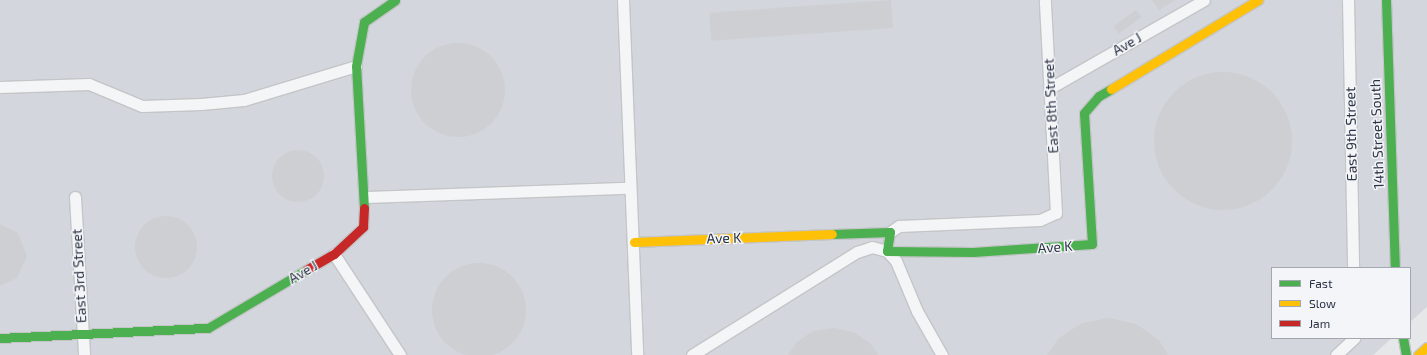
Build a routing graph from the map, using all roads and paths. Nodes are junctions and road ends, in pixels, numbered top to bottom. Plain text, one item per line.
1 (395, 0) edge
2 (622, 0) edge
3 (1045, 0) edge
4 (1204, 0) edge
5 (1258, 0) edge
6 (1348, 0) edge
7 (1386, 0) edge
8 (356, 66) junction
9 (0, 87) edge
10 (1050, 88) junction
11 (629, 188) junction
12 (75, 197) dead end
13 (365, 197) junction
14 (890, 232) junction
15 (634, 242) junction
16 (887, 251) junction
17 (334, 254) junction
18 (1353, 267) edge
19 (1395, 267) edge
20 (82, 334) junction
21 (0, 338) edge
22 (1354, 339) edge
23 (1403, 339) edge
24 (1427, 347) edge
25 (84, 355) edge
26 (400, 355) edge
27 (637, 355) edge
28 (692, 355) edge
29 (942, 355) edge
30 (1336, 355) edge
31 (1406, 355) edge
32 (1418, 355) edge

1 - 8 street, Ave J
2 - 11 street
3 - 10 street, East 8th Street
4 - 10 street, Ave J
5 - 16 street, Ave K
6 - 18 street, East 9th Street
7 - 19 street, 14th Street South
8 - 9 street
8 - 13 street, Ave J
10 - 14 street, East 8th Street
11 - 13 street
11 - 15 street
12 - 20 street, East 3rd Street
13 - 17 street, Ave J
14 - 15 street, Ave K
14 - 16 street
15 - 27 street
16 - 28 street, Ave K
16 - 29 street
17 - 20 street, Ave J
17 - 26 street
20 - 21 street, Ave J
20 - 25 street, East 3rd Street
22 - 30 street
23 - 31 street
24 - 32 street

